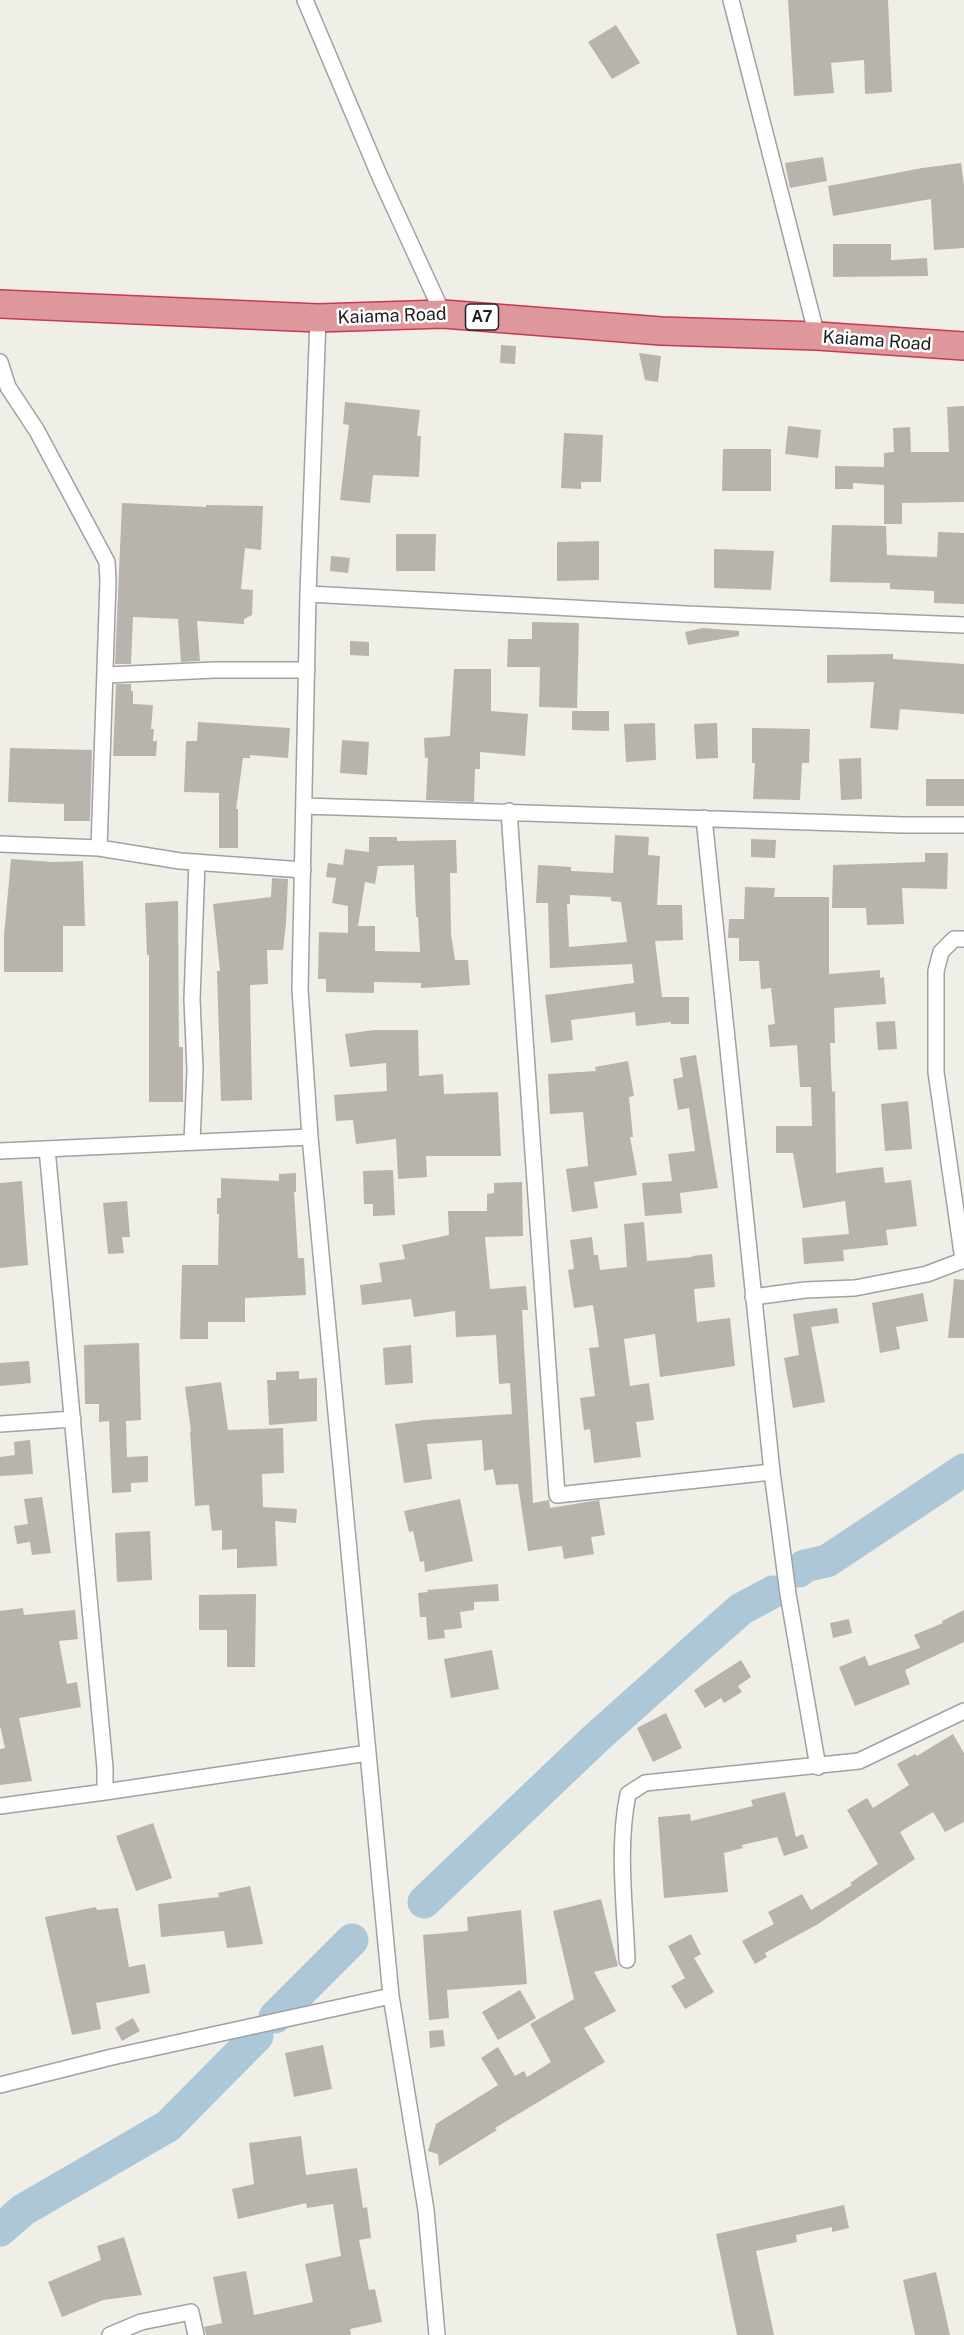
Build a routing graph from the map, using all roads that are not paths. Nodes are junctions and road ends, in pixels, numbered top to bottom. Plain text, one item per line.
1 (305, 0) edge
2 (731, 0) edge
3 (0, 304) edge
4 (443, 314) junction
5 (318, 318) junction
6 (817, 336) junction
7 (964, 346) edge
8 (0, 362) edge
9 (309, 594) junction
10 (964, 625) edge
11 (307, 670) junction
12 (106, 675) junction
13 (304, 806) junction
14 (509, 811) junction
15 (704, 818) junction
16 (964, 825) edge
17 (0, 844) edge
18 (99, 848) junction
19 (197, 862) junction
20 (303, 870) junction
21 (964, 939) edge
22 (310, 1137) junction
23 (192, 1142) junction
24 (46, 1149) junction
25 (0, 1151) edge
26 (964, 1260) edge
27 (753, 1297) junction
28 (73, 1419) junction
29 (0, 1424) edge
30 (772, 1472) junction
31 (964, 1711) edge
32 (368, 1753) junction
33 (818, 1767) junction
34 (105, 1792) junction
35 (0, 1806) edge
36 (627, 1960) dead end
37 (391, 1996) junction
38 (0, 2085) edge
39 (110, 2335) edge
40 (196, 2335) edge
41 (437, 2335) edge

1 - 4 street
2 - 6 street
3 - 5 highway, Kaiama Road / A7
4 - 5 highway, Kaiama Road / A7
4 - 6 highway, Kaiama Road / A7
5 - 9 street
6 - 7 highway, Kaiama Road / A7
8 - 12 street
9 - 10 street
9 - 11 street
11 - 12 street
11 - 13 street
12 - 18 street
13 - 14 street
13 - 20 street
14 - 15 street
14 - 30 street
15 - 16 street
15 - 27 street
17 - 18 street
18 - 19 street
19 - 20 street
19 - 23 street
20 - 22 street
21 - 26 street
22 - 23 street
22 - 32 street
23 - 24 street
24 - 25 street
24 - 28 street
26 - 27 street
27 - 30 street
28 - 29 street
28 - 34 street
30 - 33 street
31 - 33 street
32 - 34 street
32 - 37 street
33 - 36 street
34 - 35 street
37 - 38 street
37 - 41 street
39 - 40 street

